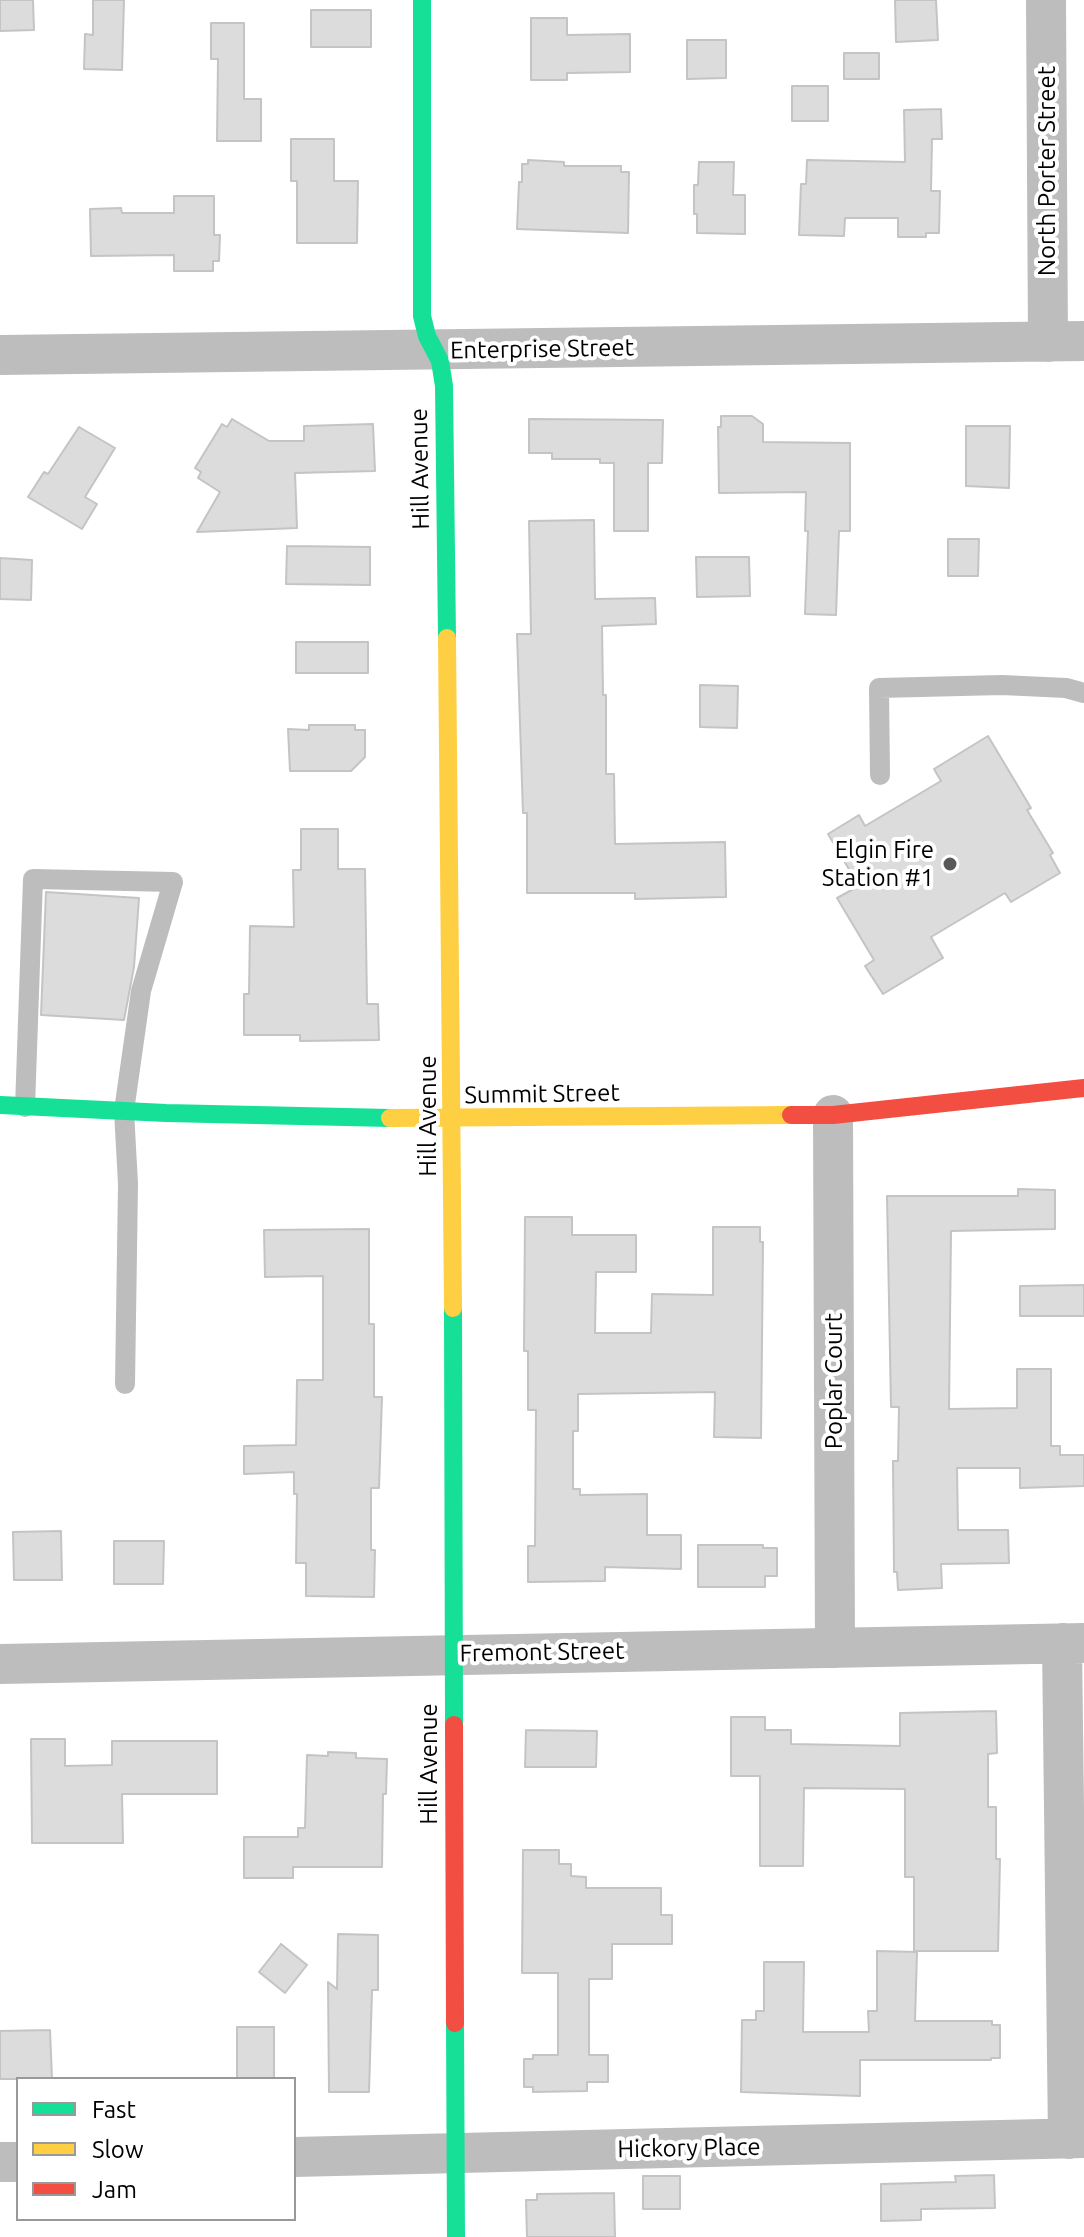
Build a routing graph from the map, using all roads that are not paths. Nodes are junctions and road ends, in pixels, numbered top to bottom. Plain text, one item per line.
1 (422, 0) edge
2 (1046, 0) edge
3 (1066, 342) edge
4 (435, 350) junction
5 (0, 355) edge
6 (1084, 693) edge
7 (880, 775) dead end
8 (1084, 1088) edge
9 (0, 1105) edge
10 (25, 1107) junction
11 (124, 1111) junction
12 (833, 1115) junction
13 (452, 1119) junction
14 (125, 1384) dead end
15 (1073, 1643) edge
16 (835, 1648) junction
17 (453, 1653) junction
18 (0, 1664) edge
19 (1076, 2139) edge
20 (456, 2154) junction
21 (296, 2157) edge
22 (456, 2237) edge

1 - 4 street, Hill Avenue
2 - 3 street, North Porter Street
3 - 4 street, Enterprise Street
4 - 5 street, Enterprise Street
4 - 13 street, Hill Avenue
6 - 7 lane
8 - 12 street, Summit Street
9 - 10 street, Summit Street
10 - 11 street, Summit Street
10 - 11 lane
11 - 13 street, Summit Street
11 - 14 lane
12 - 13 street, Summit Street
12 - 16 street, Poplar Court
13 - 17 street, Hill Avenue
15 - 16 street, Fremont Street
15 - 19 street
16 - 17 street, Fremont Street
17 - 18 street, Fremont Street
17 - 20 street, Hill Avenue
19 - 20 street, Hickory Place
20 - 21 street, Hickory Place
20 - 22 street, Hill Avenue

